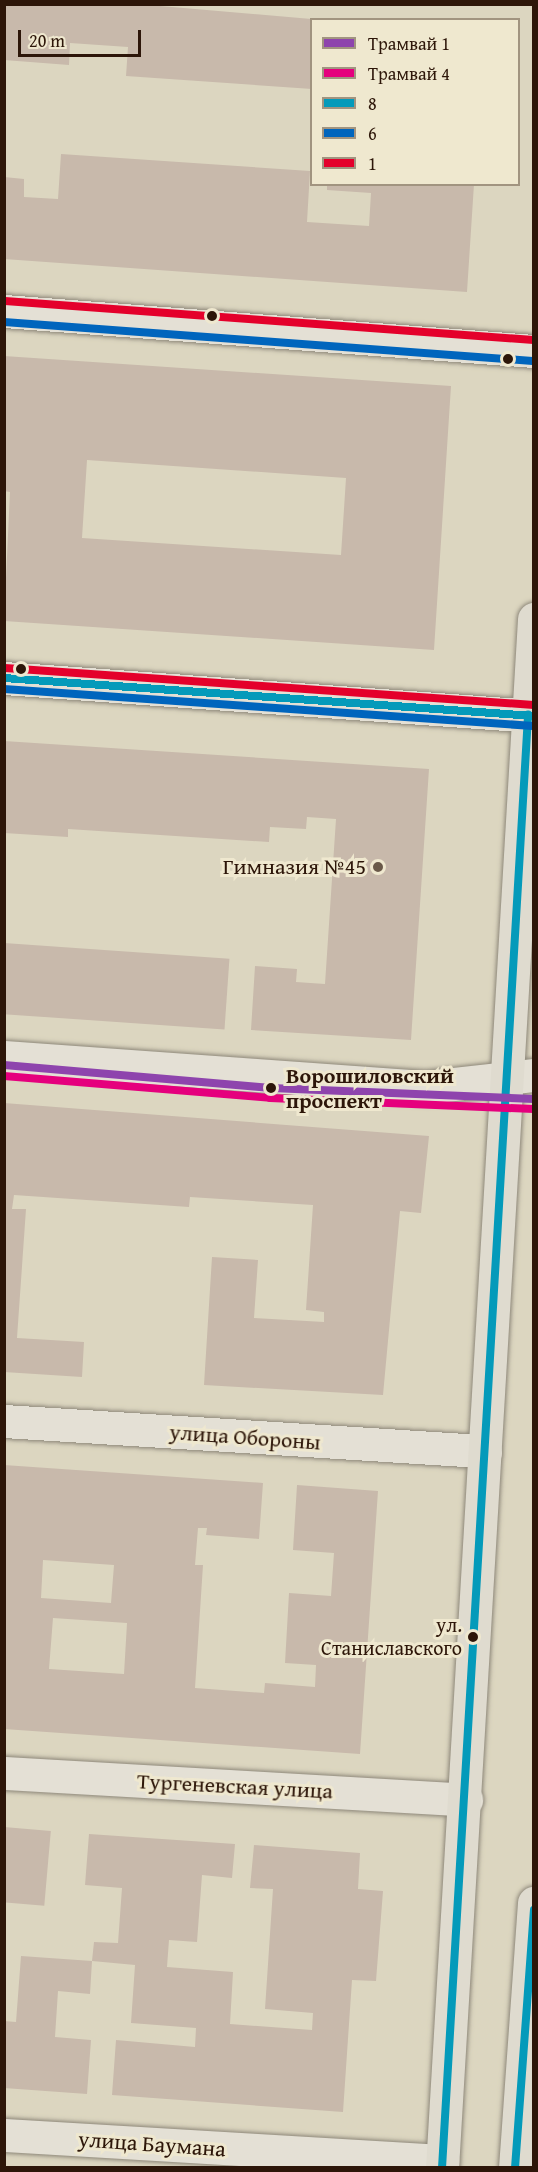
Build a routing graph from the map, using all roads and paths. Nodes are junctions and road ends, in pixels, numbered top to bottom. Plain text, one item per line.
1 (4, 311) edge
2 (534, 351) edge
3 (534, 619) edge
4 (4, 678) edge
5 (531, 716) edge
6 (4, 1057) edge
7 (521, 1077) edge
8 (4, 1421) edge
9 (485, 1451) junction
10 (4, 1773) edge
11 (466, 1800) junction
12 (534, 1903) edge
13 (4, 2135) edge
14 (378, 2164) edge
15 (442, 2164) edge
16 (515, 2168) edge

1 - 2 street
3 - 5 main road
4 - 5 street
5 - 7 main road
6 - 7 street
7 - 9 main road
8 - 9 street, улица Обороны
9 - 11 main road
10 - 11 street, Тургеневская улица
11 - 15 main road
12 - 16 main road
13 - 14 street, улица Баумана
14 - 15 street, улица Баумана

